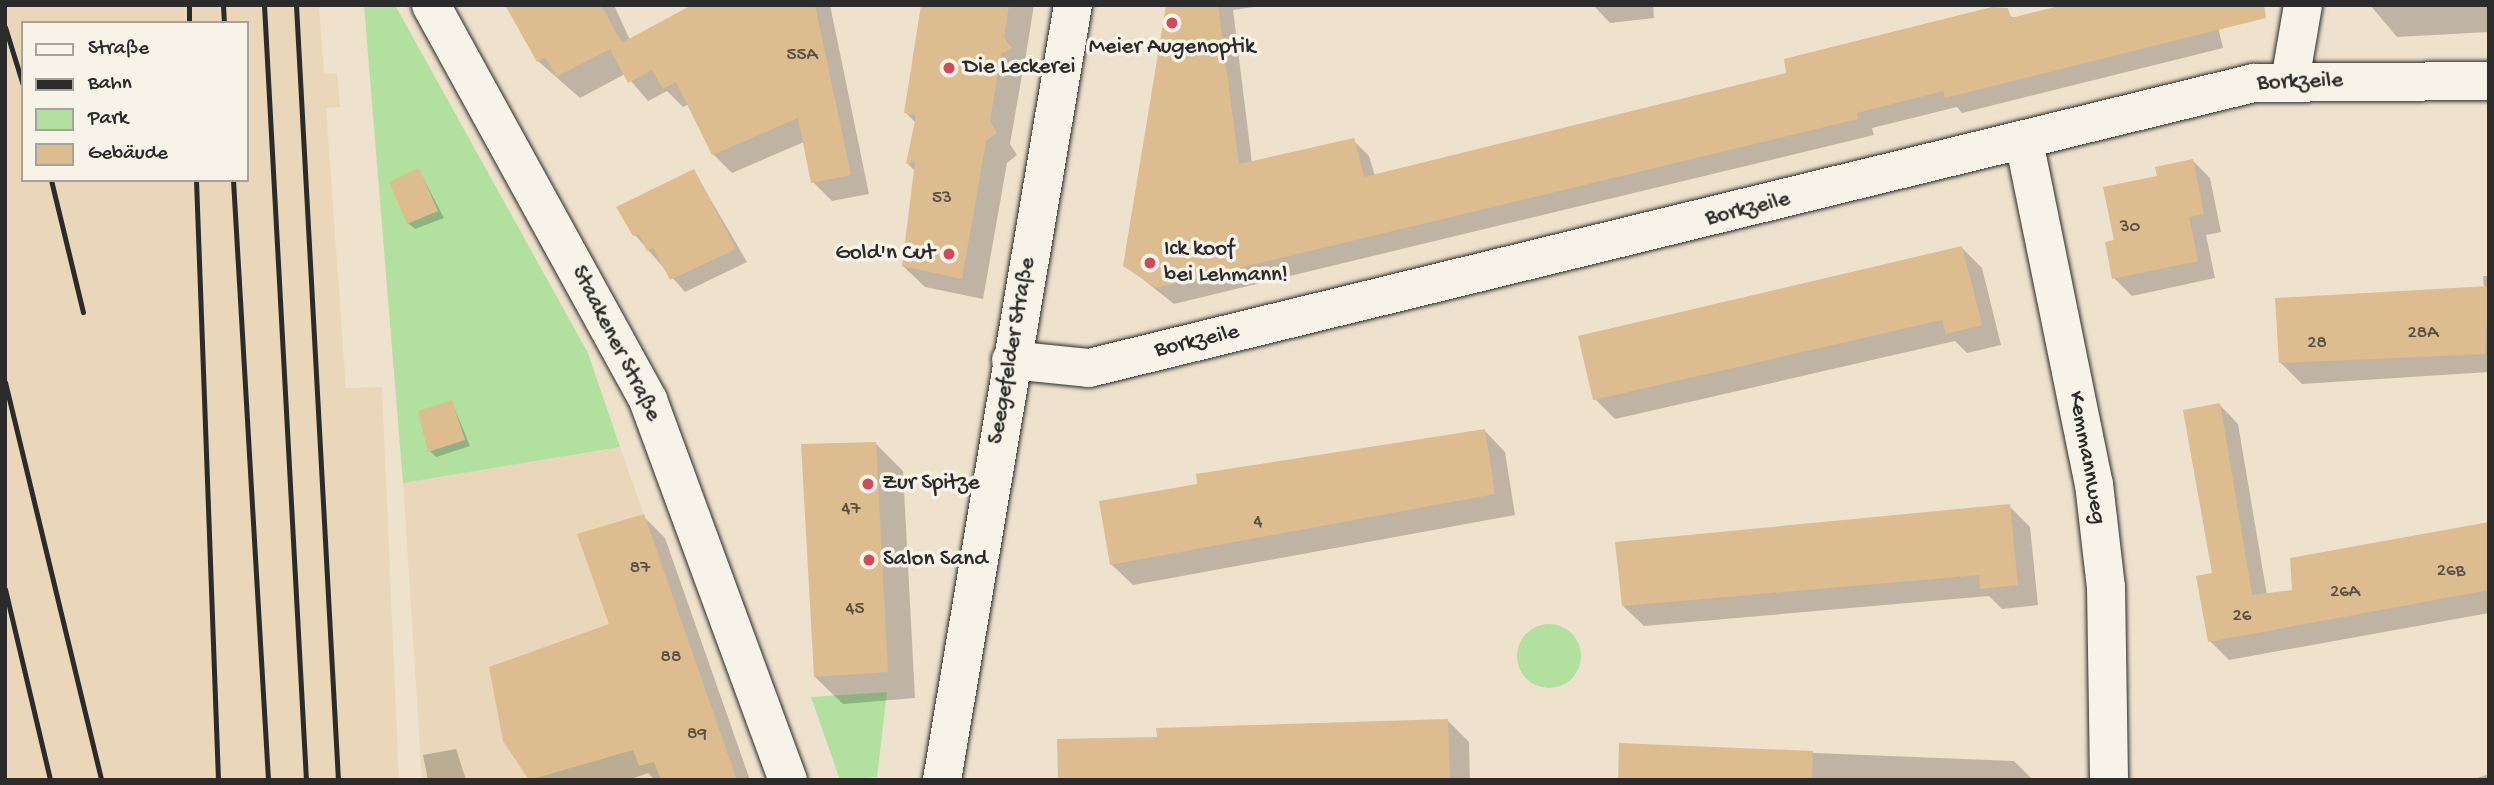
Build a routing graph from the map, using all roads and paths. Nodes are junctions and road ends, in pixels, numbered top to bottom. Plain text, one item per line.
1 (431, 5) edge
2 (1073, 5) edge
3 (2303, 5) edge
4 (2290, 81) junction
5 (2489, 81) edge
6 (2024, 141) junction
7 (1011, 360) junction
8 (788, 780) edge
9 (942, 780) edge
10 (2109, 780) edge

1 - 8 street, Staakener Straße
2 - 7 street, Seegefelder Straße
3 - 4 street
4 - 5 street, Borkzeile
4 - 6 street, Borkzeile
6 - 7 street, Borkzeile
6 - 10 street, Kemmannweg
7 - 9 street, Seegefelder Straße

